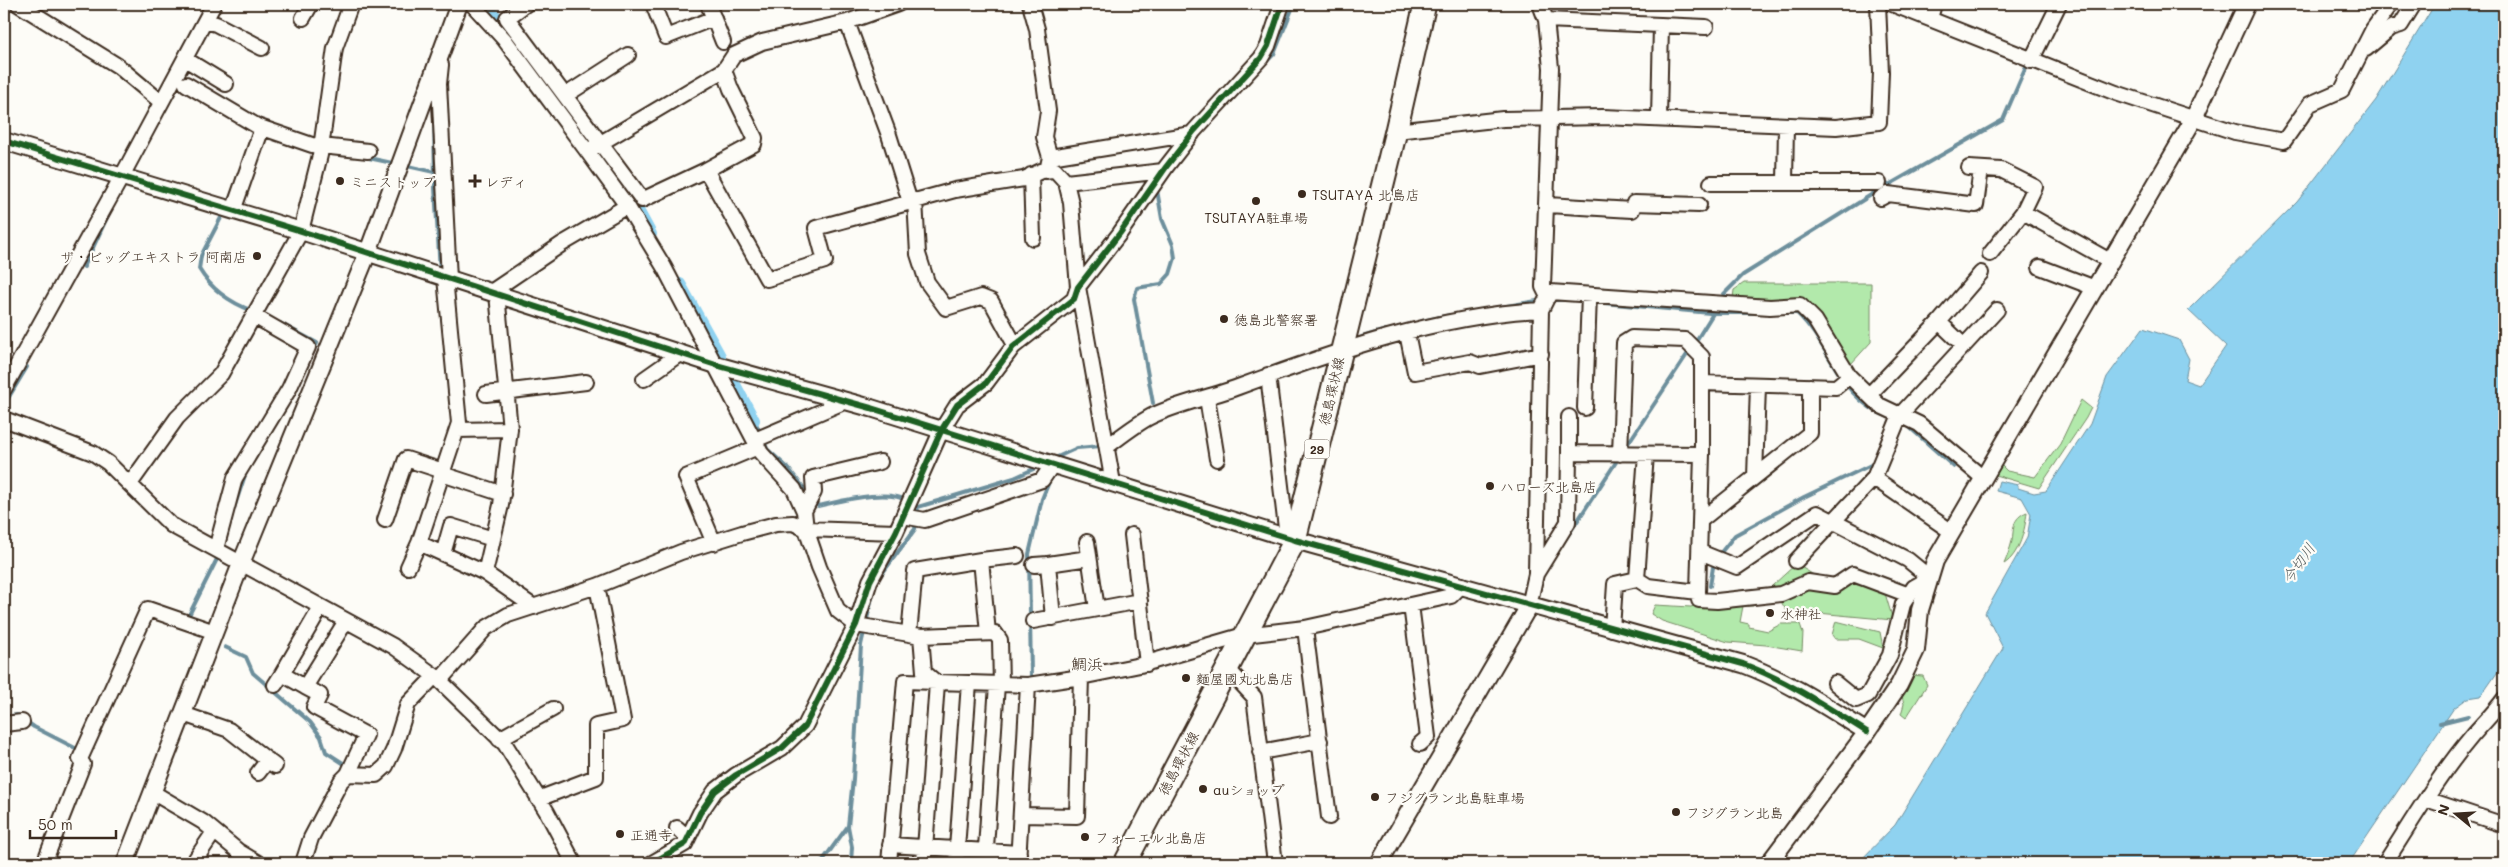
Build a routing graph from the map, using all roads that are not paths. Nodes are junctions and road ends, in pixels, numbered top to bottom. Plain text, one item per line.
1 (18, 4) edge
2 (214, 4) edge
3 (311, 4) edge
4 (351, 4) edge
5 (459, 4) edge
6 (472, 4) edge
7 (526, 4) edge
8 (652, 4) edge
9 (708, 4) edge
10 (898, 4) edge
11 (1030, 4) edge
12 (1282, 4) edge
13 (1425, 4) edge
14 (1540, 4) edge
15 (1878, 4) edge
16 (1895, 4) edge
17 (1934, 4) edge
18 (2059, 4) edge
19 (2247, 4) edge
20 (2391, 4) edge
21 (2414, 4) edge
22 (303, 18) dead end
23 (714, 18) junction
24 (1930, 19) junction
25 (1546, 20) junction
26 (205, 21) junction
27 (846, 22) junction
28 (1661, 25) junction
29 (1706, 27) dead end
30 (723, 42) dead end
31 (443, 46) junction
32 (262, 48) dead end
33 (2363, 51) junction
34 (628, 55) dead end
35 (188, 61) junction
36 (2032, 61) junction
37 (724, 70) junction
38 (186, 84) dead end
39 (226, 84) dead end
40 (566, 96) junction
41 (161, 102) junction
42 (1549, 118) junction
43 (2194, 118) junction
44 (1659, 119) junction
45 (1786, 126) junction
46 (262, 128) junction
47 (1396, 131) junction
48 (1192, 134) junction
49 (4, 141) edge
50 (600, 143) junction
51 (321, 145) junction
52 (368, 151) dead end
53 (587, 151) junction
54 (1050, 157) junction
55 (706, 170) junction
56 (1047, 171) junction
57 (1163, 171) junction
58 (1031, 175) junction
59 (121, 178) junction
60 (1066, 182) junction
61 (1785, 182) junction
62 (1711, 183) dead end
63 (1878, 183) dead end
64 (1881, 198) dead end
65 (913, 201) junction
66 (1548, 205) junction
67 (1699, 205) dead end
68 (627, 206) junction
69 (228, 210) junction
70 (2023, 212) junction
71 (301, 231) junction
72 (1033, 238) dead end
73 (368, 252) junction
74 (1990, 254) dead end
75 (2110, 261) junction
76 (2040, 267) dead end
77 (1981, 273) dead end
78 (443, 277) junction
79 (1078, 287) junction
80 (2095, 288) junction
81 (494, 293) junction
82 (1589, 295) junction
83 (1548, 296) junction
84 (1541, 310) junction
85 (1997, 310) dead end
86 (256, 314) junction
87 (1939, 322) junction
88 (1407, 333) junction
89 (1015, 345) junction
90 (1964, 346) junction
91 (1340, 353) junction
92 (681, 354) junction
93 (1540, 354) junction
94 (716, 365) junction
95 (1268, 376) junction
96 (1850, 376) junction
97 (644, 379) dead end
98 (586, 382) dead end
99 (1702, 382) junction
100 (1758, 385) junction
101 (1810, 386) junction
102 (4, 389) edge
103 (507, 393) junction
104 (486, 394) dead end
105 (1869, 395) junction
106 (1207, 398) junction
107 (846, 401) junction
108 (1585, 408) dead end
109 (1900, 415) junction
110 (1569, 417) dead end
111 (4, 419) edge
112 (510, 429) junction
113 (942, 429) junction
114 (457, 430) junction
115 (756, 444) junction
116 (1108, 446) junction
117 (1569, 453) junction
118 (1620, 454) junction
119 (1646, 454) junction
120 (1702, 454) junction
121 (1217, 459) dead end
122 (880, 462) dead end
123 (1047, 462) junction
124 (443, 473) junction
125 (1755, 477) junction
126 (1874, 478) junction
127 (1983, 478) junction
128 (1113, 483) junction
129 (130, 484) junction
130 (503, 494) junction
131 (804, 511) junction
132 (902, 516) junction
133 (385, 520) dead end
134 (1701, 520) junction
135 (1834, 521) junction
136 (806, 529) junction
137 (896, 532) junction
138 (1952, 532) junction
139 (1132, 535) dead end
140 (493, 539) junction
141 (1291, 539) junction
142 (1087, 542) dead end
143 (419, 543) junction
144 (714, 543) junction
145 (219, 551) junction
146 (1700, 552) junction
147 (443, 554) junction
148 (1017, 556) dead end
149 (1089, 558) junction
150 (981, 560) junction
151 (1796, 561) dead end
152 (242, 563) junction
153 (408, 567) dead end
154 (485, 573) junction
155 (1536, 574) junction
156 (1930, 578) junction
157 (1637, 579) junction
158 (1462, 585) junction
159 (597, 586) junction
160 (1698, 592) junction
161 (1909, 595) junction
162 (1140, 601) junction
163 (1411, 605) junction
164 (1529, 606) junction
165 (321, 607) junction
166 (534, 607) junction
167 (1096, 609) junction
168 (1053, 618) junction
169 (346, 621) junction
170 (1033, 621) dead end
171 (856, 625) junction
172 (1306, 628) junction
173 (1612, 629) junction
174 (215, 632) junction
175 (988, 633) junction
176 (915, 635) junction
177 (1244, 636) junction
178 (1147, 664) junction
179 (1227, 668) junction
180 (1081, 677) junction
181 (438, 678) junction
182 (937, 682) junction
183 (1835, 683) dead end
184 (969, 684) junction
185 (999, 684) junction
186 (1028, 685) junction
187 (305, 687) junction
188 (2504, 700) edge
189 (553, 709) dead end
190 (183, 714) junction
191 (22, 722) dead end
192 (4, 724) edge
193 (1868, 732) junction
194 (499, 739) junction
195 (1320, 741) junction
196 (1420, 744) dead end
197 (1260, 752) junction
198 (258, 773) dead end
199 (348, 774) junction
200 (152, 792) junction
201 (2426, 799) junction
202 (538, 800) junction
203 (1021, 815) junction
204 (1329, 817) dead end
205 (2504, 825) edge
206 (677, 828) dead end
207 (214, 832) junction
208 (688, 838) junction
209 (890, 845) junction
210 (925, 847) junction
211 (238, 851) junction
212 (956, 857) edge
213 (985, 857) edge
214 (1018, 858) edge
215 (48, 862) edge
216 (125, 863) edge
217 (193, 863) edge
218 (231, 863) edge
219 (258, 863) edge
220 (303, 863) edge
221 (574, 863) edge
222 (652, 863) edge
223 (889, 863) edge
224 (924, 863) edge
225 (1125, 863) edge
226 (1275, 863) edge
227 (1379, 863) edge
228 (1769, 863) edge
229 (2384, 863) edge

1 - 41 street
2 - 26 street
3 - 22 street
4 - 51 street
5 - 31 street
6 - 53 street
7 - 40 street
8 - 23 street
9 - 23 street
10 - 27 street
11 - 54 street
12 - 48 street
13 - 47 main road, 徳島環状線 / 29
14 - 25 street
15 - 45 street
16 - 24 street
17 - 24 street
18 - 36 street
19 - 43 street
20 - 33 street
21 - 33 street
23 - 30 street
24 - 36 street
25 - 28 street
25 - 42 street
26 - 32 street
26 - 35 street
27 - 37 street
27 - 65 street
28 - 29 street
28 - 44 street
31 - 73 street
31 - 78 street
33 - 43 street
34 - 40 street
35 - 39 street
35 - 41 street
36 - 43 street
37 - 50 street
37 - 55 street
38 - 46 street
40 - 50 street
41 - 59 street
42 - 44 street
42 - 47 street
42 - 66 street
43 - 75 street
44 - 45 street
45 - 61 street
46 - 51 street
46 - 69 street
47 - 91 main road, 徳島環状線 / 29
48 - 54 street
48 - 57 street
49 - 59 street
50 - 53 street
50 - 55 street
51 - 52 street
51 - 71 street
53 - 68 street
54 - 56 street
55 - 65 street
56 - 58 street
56 - 60 street
57 - 60 street
57 - 79 street
58 - 65 street
58 - 72 street
59 - 69 street
59 - 102 street
60 - 79 street
61 - 62 street
61 - 63 street
64 - 70 street
65 - 89 street
66 - 67 street
66 - 83 street
68 - 81 street
68 - 94 street
69 - 71 street
70 - 74 street
70 - 75 street
71 - 73 street
71 - 86 street
73 - 78 street
73 - 152 street
75 - 80 street
76 - 80 street
77 - 87 street
78 - 81 street
78 - 114 street
79 - 89 street
79 - 116 street
80 - 127 street
81 - 92 street
81 - 103 street
82 - 83 street
82 - 96 street
82 - 108 street
83 - 84 street
84 - 88 street
84 - 93 street
85 - 90 street
86 - 129 street
86 - 145 street
87 - 90 street
87 - 105 street
88 - 91 street
88 - 93 street
89 - 113 street
90 - 109 street
91 - 95 street
91 - 141 main road, 徳島環状線 / 29
92 - 94 street
92 - 97 street
93 - 155 street
94 - 107 street
94 - 115 street
95 - 106 street
95 - 141 street
96 - 101 street
96 - 105 street
98 - 103 street
99 - 100 street
99 - 118 street
99 - 120 street
100 - 101 street
100 - 125 street
101 - 125 street
103 - 104 street
103 - 112 street
105 - 109 street
106 - 116 street
106 - 121 street
107 - 113 street
107 - 115 street
109 - 126 street
109 - 127 street
110 - 117 street
111 - 129 street
112 - 114 street
112 - 130 street
113 - 123 street
113 - 132 street
114 - 124 street
115 - 131 street
115 - 144 street
116 - 128 street
117 - 118 street
117 - 155 street
118 - 119 street
119 - 120 street
119 - 157 street
120 - 134 street
122 - 131 street
123 - 128 street
123 - 132 street
124 - 130 street
124 - 133 street
124 - 143 street
125 - 134 street
126 - 135 street
126 - 138 street
127 - 138 street
128 - 141 street
129 - 145 street
130 - 140 street
131 - 136 street
132 - 137 street
134 - 146 street
135 - 146 street
135 - 151 street
135 - 156 street
136 - 137 street
136 - 144 street
136 - 171 street
137 - 171 street
138 - 156 street
139 - 162 street
140 - 147 street
140 - 154 street
141 - 158 street
141 - 177 main road, 徳島環状線 / 29
142 - 149 street
143 - 147 street
143 - 153 street
144 - 159 street
145 - 152 street
146 - 160 street
147 - 154 street
148 - 150 street
149 - 167 street
149 - 168 street
150 - 175 street
150 - 176 street
152 - 165 street
152 - 174 street
154 - 166 street
155 - 164 street
156 - 161 street
156 - 193 street
157 - 160 street
157 - 173 street
158 - 163 street
158 - 164 street
159 - 166 street
159 - 202 street
160 - 161 street
161 - 183 street
162 - 167 street
162 - 178 street
163 - 172 street
163 - 196 street
164 - 173 street
164 - 227 street
165 - 169 street
165 - 187 street
166 - 181 street
167 - 168 street
168 - 170 street
169 - 181 street
169 - 187 street
171 - 176 street
171 - 208 street
172 - 177 street
172 - 195 street
173 - 193 street
174 - 190 street
174 - 215 street
175 - 176 street
175 - 185 street
176 - 182 street
177 - 178 street
177 - 179 main road, 徳島環状線 / 29
178 - 180 street
179 - 197 street
179 - 225 main road, 徳島環状線 / 29
180 - 186 street
180 - 203 street
181 - 194 street
181 - 199 street
182 - 184 street
182 - 209 street
182 - 210 street
184 - 185 street
184 - 212 street
185 - 186 street
185 - 213 street
186 - 203 street
187 - 199 street
188 - 201 street
189 - 194 street
190 - 198 street
190 - 200 street
191 - 192 street
193 - 228 street
194 - 202 street
195 - 197 street
195 - 204 street
197 - 226 street
199 - 220 street
200 - 207 street
200 - 216 street
201 - 205 street
201 - 229 street
202 - 221 street
203 - 214 street
206 - 208 street
207 - 211 street
207 - 217 street
208 - 222 street
209 - 210 street
209 - 223 street
210 - 212 street
210 - 224 street
211 - 218 street
211 - 219 street
212 - 213 street
213 - 214 street

